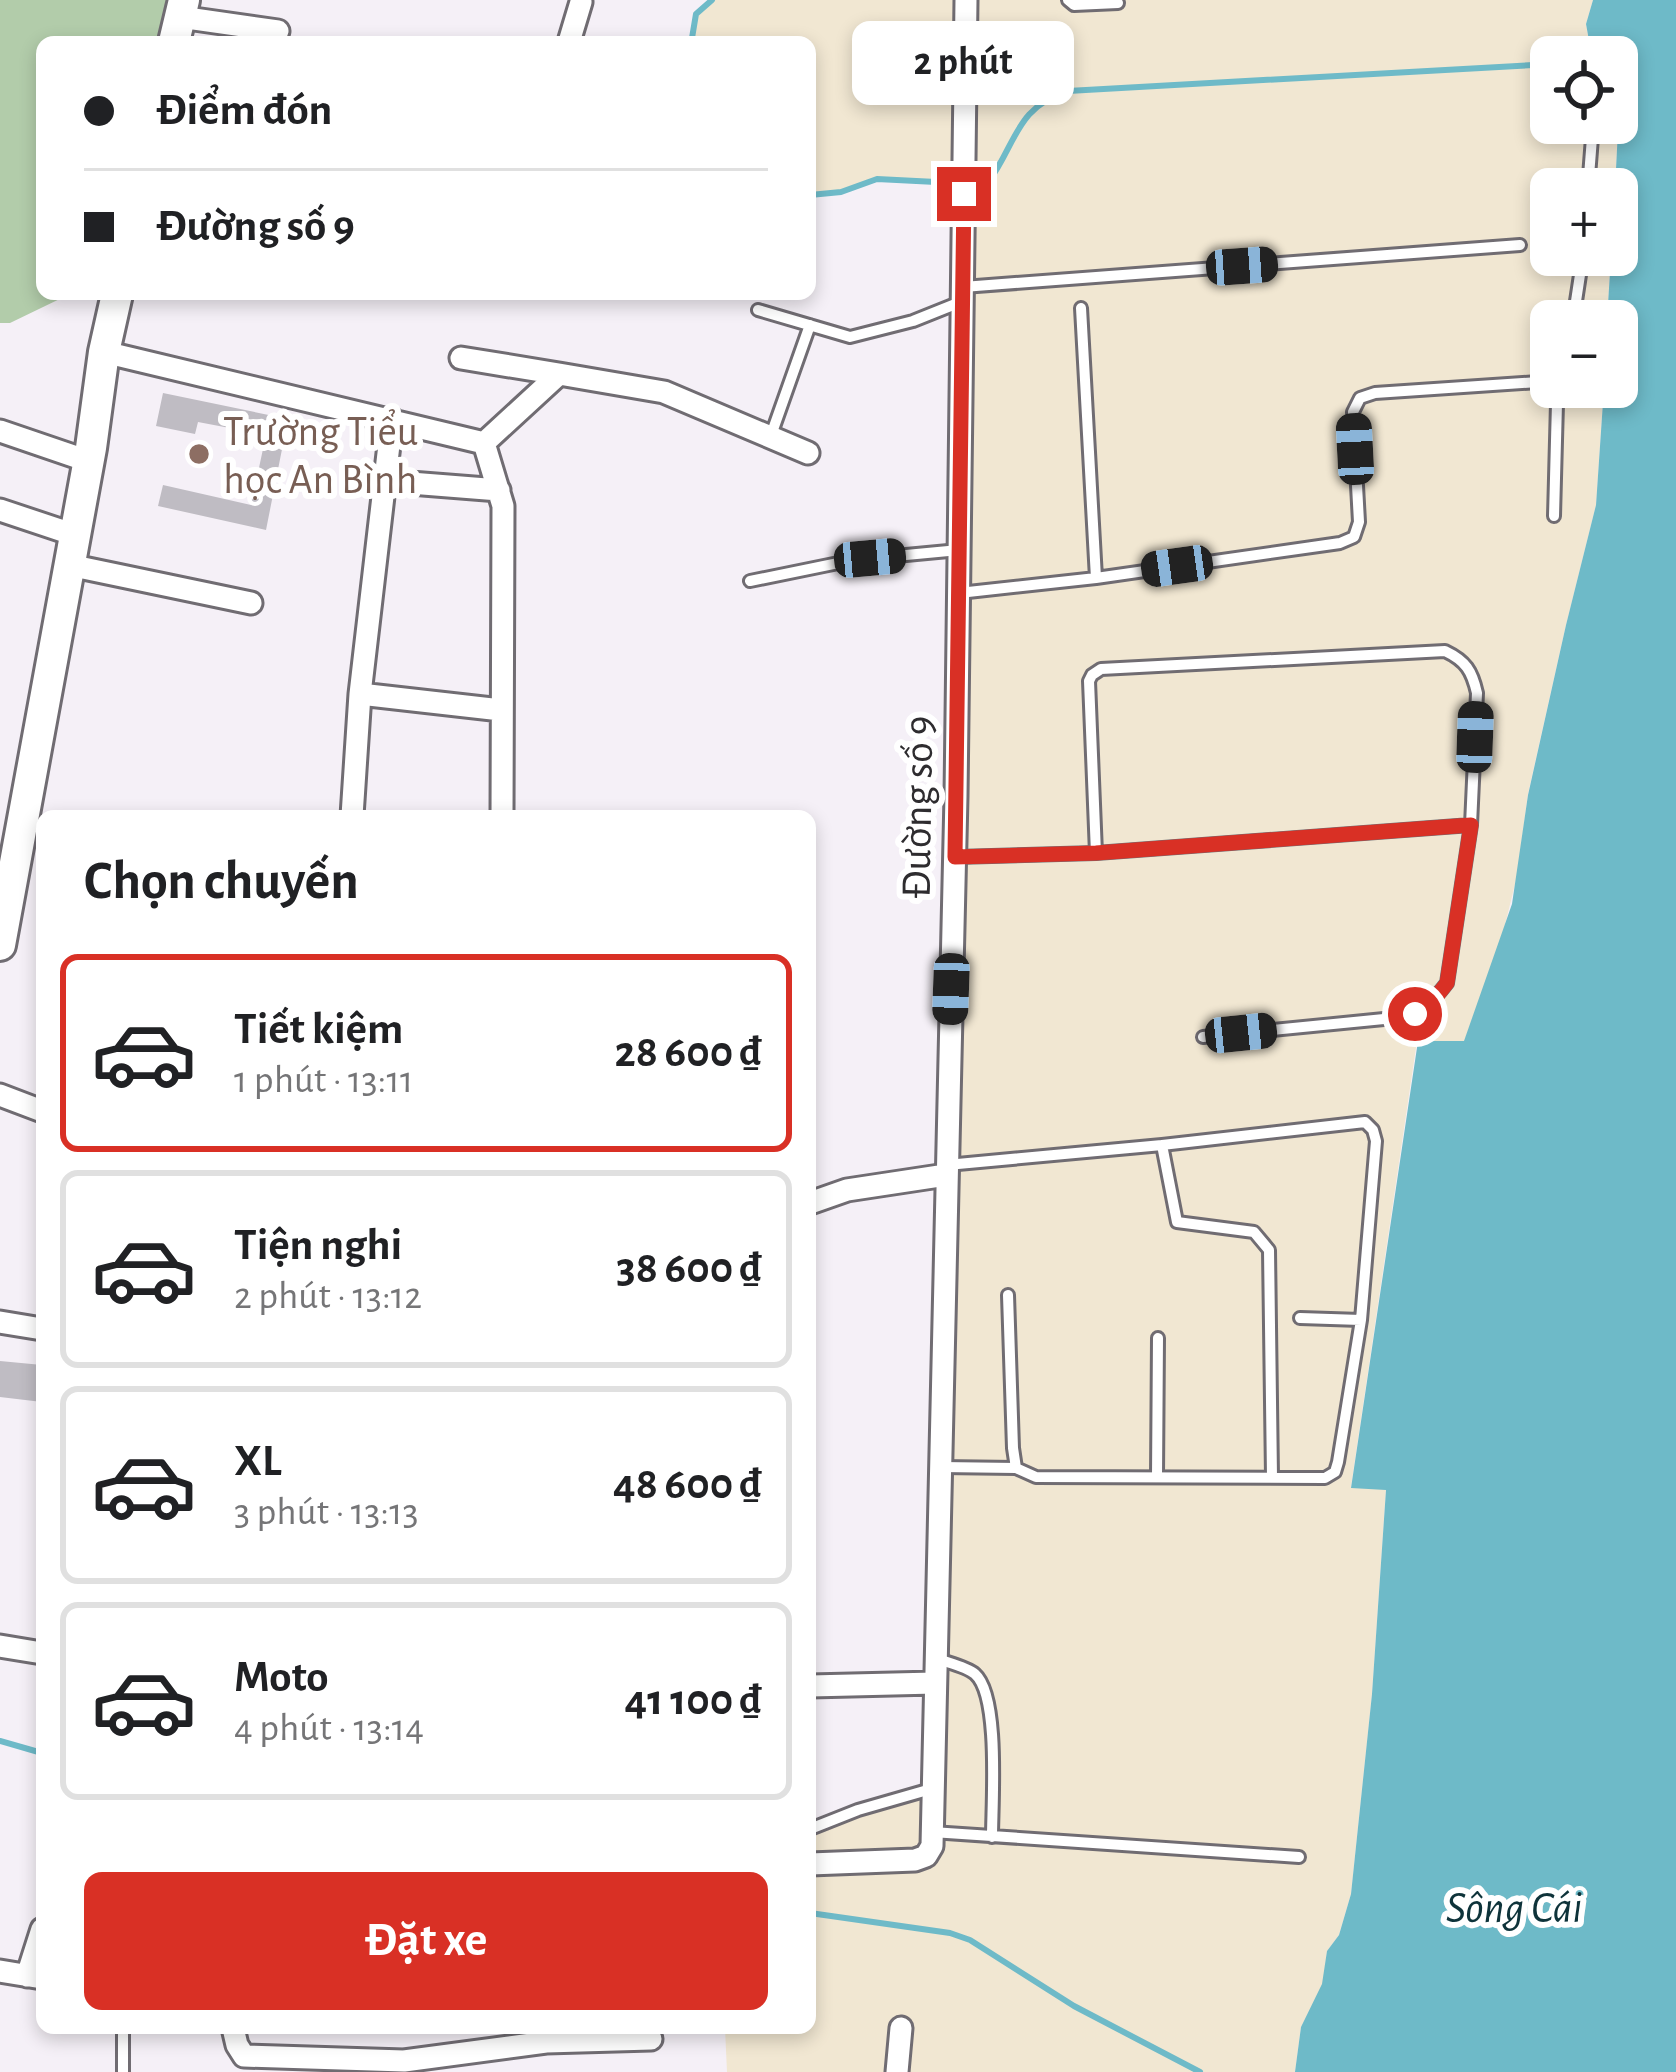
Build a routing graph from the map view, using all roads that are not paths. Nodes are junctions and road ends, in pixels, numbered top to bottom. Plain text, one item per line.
1 (966, 0) edge
2 (1068, 0) edge
3 (581, 2) edge
4 (1118, 3) dead end
5 (179, 20) edge
6 (278, 31) dead end
7 (570, 36) edge
8 (1520, 245) dead end
9 (963, 294) junction
10 (116, 300) edge
11 (1081, 308) dead end
12 (758, 310) dead end
13 (810, 325) junction
14 (104, 352) junction
15 (461, 358) dead end
16 (559, 374) junction
17 (1530, 383) edge
18 (1557, 408) edge
19 (392, 419) junction
20 (0, 431) edge
21 (770, 438) junction
22 (484, 443) junction
23 (808, 453) dead end
24 (88, 461) junction
25 (385, 481) junction
26 (499, 490) junction
27 (0, 510) edge
28 (1554, 516) dead end
29 (72, 550) junction
30 (959, 550) junction
31 (1096, 578) junction
32 (750, 581) dead end
33 (959, 593) junction
34 (251, 603) dead end
35 (360, 694) junction
36 (501, 710) junction
37 (352, 810) edge
38 (502, 810) edge
39 (1471, 825) junction
40 (1096, 853) junction
41 (955, 857) junction
42 (1, 932) edge
43 (1203, 1037) dead end
44 (0, 1095) edge
45 (36, 1110) edge
46 (1162, 1145) junction
47 (946, 1170) junction
48 (816, 1201) edge
49 (1008, 1295) dead end
50 (1300, 1318) dead end
51 (1361, 1321) junction
52 (0, 1322) edge
53 (36, 1328) edge
54 (1158, 1338) dead end
55 (939, 1467) junction
56 (1016, 1468) junction
57 (1157, 1476) junction
58 (1272, 1478) junction
59 (0, 1646) edge
60 (36, 1652) edge
61 (936, 1659) junction
62 (935, 1683) junction
63 (816, 1686) edge
64 (932, 1789) junction
65 (816, 1827) edge
66 (932, 1832) junction
67 (992, 1837) junction
68 (1299, 1857) dead end
69 (816, 1864) edge
70 (0, 1971) edge
71 (34, 1977) edge
72 (901, 2028) dead end
73 (123, 2034) edge
74 (234, 2034) edge
75 (651, 2039) dead end
76 (476, 2040) edge
77 (123, 2072) edge
78 (897, 2072) edge

1 - 9 street, Đường số 9
2 - 4 lane
3 - 7 street
5 - 6 street
8 - 9 lane
9 - 13 lane
9 - 30 street, Đường số 9
10 - 14 main road
11 - 31 lane
12 - 13 lane
13 - 21 lane
14 - 19 street
14 - 24 main road
15 - 16 street
16 - 21 street
16 - 22 street
17 - 31 lane
18 - 28 lane
19 - 22 street
19 - 25 street
20 - 24 street
21 - 23 street
22 - 26 street
24 - 29 main road
25 - 26 street
25 - 35 street
26 - 36 street
27 - 29 street
29 - 34 street
29 - 42 main road
30 - 32 lane
30 - 33 street, Đường số 9
31 - 33 lane
33 - 41 street, Đường số 9
35 - 36 street
35 - 37 street
36 - 38 street
39 - 40 lane
39 - 40 lane
39 - 43 lane
40 - 41 lane
41 - 47 street, Đường số 9
44 - 45 street
46 - 47 lane
46 - 51 lane
46 - 58 lane
47 - 48 street
47 - 55 street, Đường số 9
49 - 56 lane
50 - 51 lane
51 - 58 lane
52 - 53 street
54 - 57 lane
55 - 56 lane
55 - 61 street, Đường số 9
56 - 57 lane
57 - 58 lane
59 - 60 street
61 - 62 street, Đường số 9
61 - 67 lane
62 - 63 street
62 - 64 street, Đường số 9
64 - 65 lane
64 - 66 street, Đường số 9
66 - 67 lane
66 - 69 street
67 - 68 lane
70 - 71 street
72 - 78 street
73 - 77 lane
74 - 76 street
75 - 76 street

